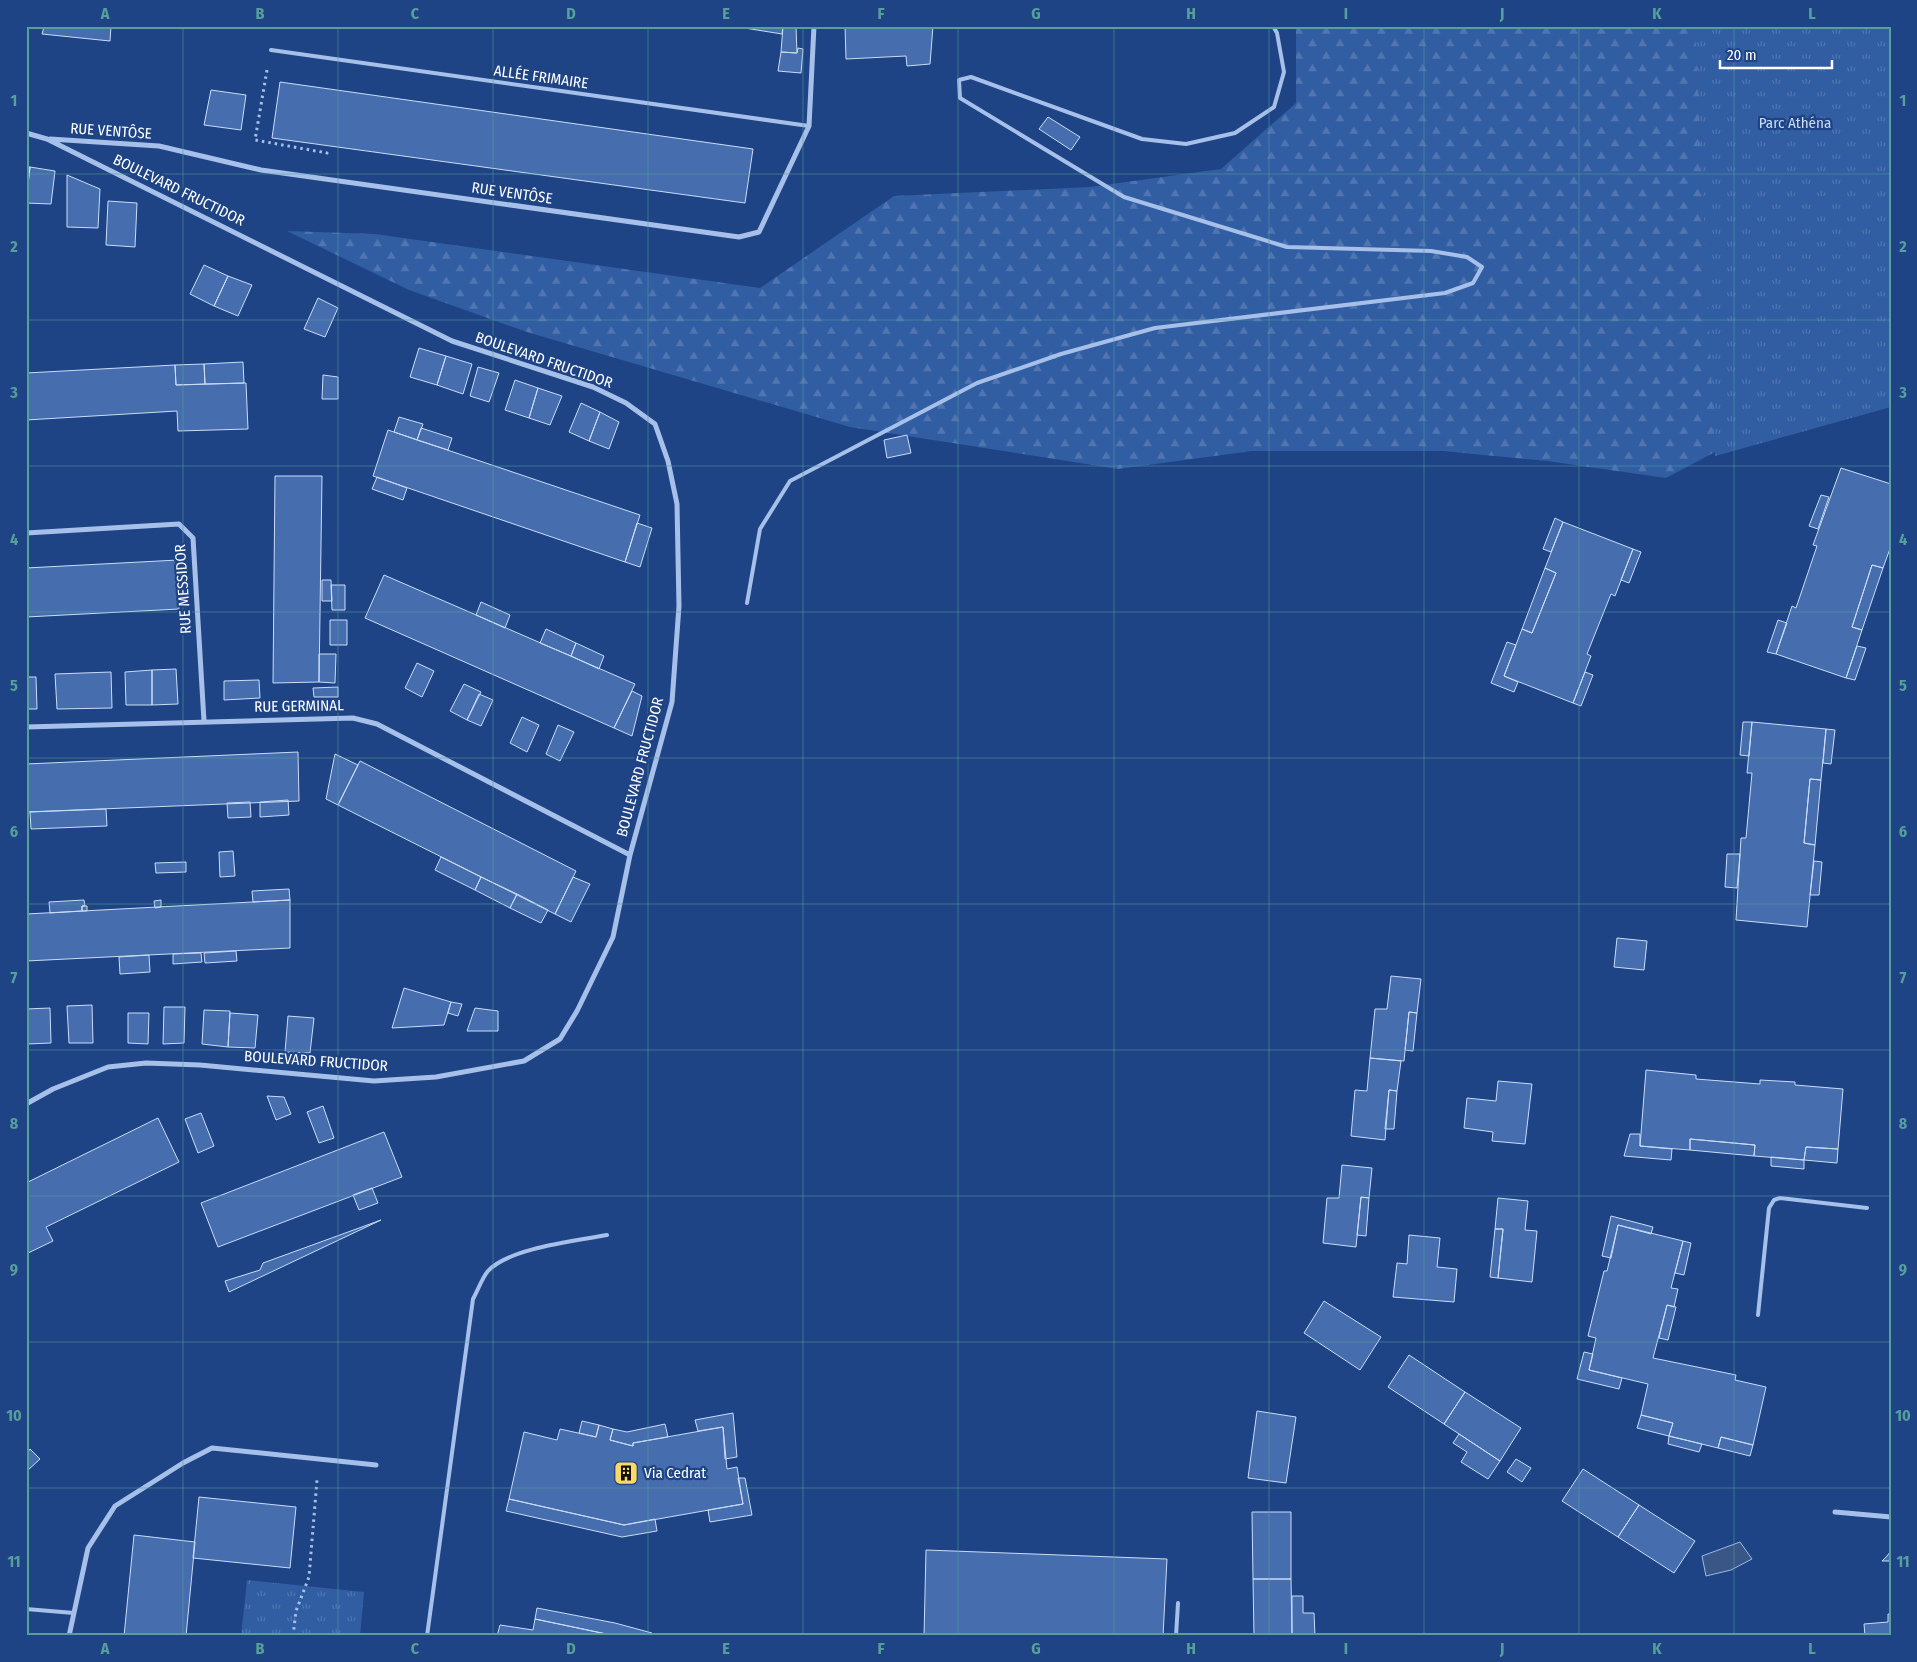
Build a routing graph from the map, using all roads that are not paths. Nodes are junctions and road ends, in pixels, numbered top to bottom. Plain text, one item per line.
1 (814, 26) edge
2 (1273, 26) edge
3 (271, 50) dead end
4 (808, 126) junction
5 (26, 133) edge
6 (47, 139) junction
7 (26, 533) edge
8 (747, 603) dead end
9 (204, 721) junction
10 (26, 726) edge
11 (630, 856) junction
12 (26, 1104) edge
13 (1867, 1208) dead end
14 (607, 1235) dead end
15 (1758, 1315) dead end
16 (376, 1465) dead end
17 (1835, 1512) dead end
18 (1891, 1517) edge
19 (1178, 1602) dead end
20 (26, 1609) edge
21 (74, 1613) junction
22 (69, 1636) edge
23 (427, 1636) edge
24 (1176, 1636) edge

1 - 4 street, RUE VENTÔSE
2 - 8 lane
3 - 4 lane, ALLÉE FRIMAIRE
4 - 6 street, RUE VENTÔSE
5 - 6 street, BOULEVARD FRUCTIDOR
6 - 11 street, BOULEVARD FRUCTIDOR
7 - 9 street, RUE MESSIDOR
9 - 10 street, RUE GERMINAL
9 - 11 street, RUE GERMINAL
11 - 12 street, BOULEVARD FRUCTIDOR
13 - 15 lane
14 - 23 lane
16 - 21 street
17 - 18 street
19 - 24 lane
20 - 21 lane
21 - 22 street

